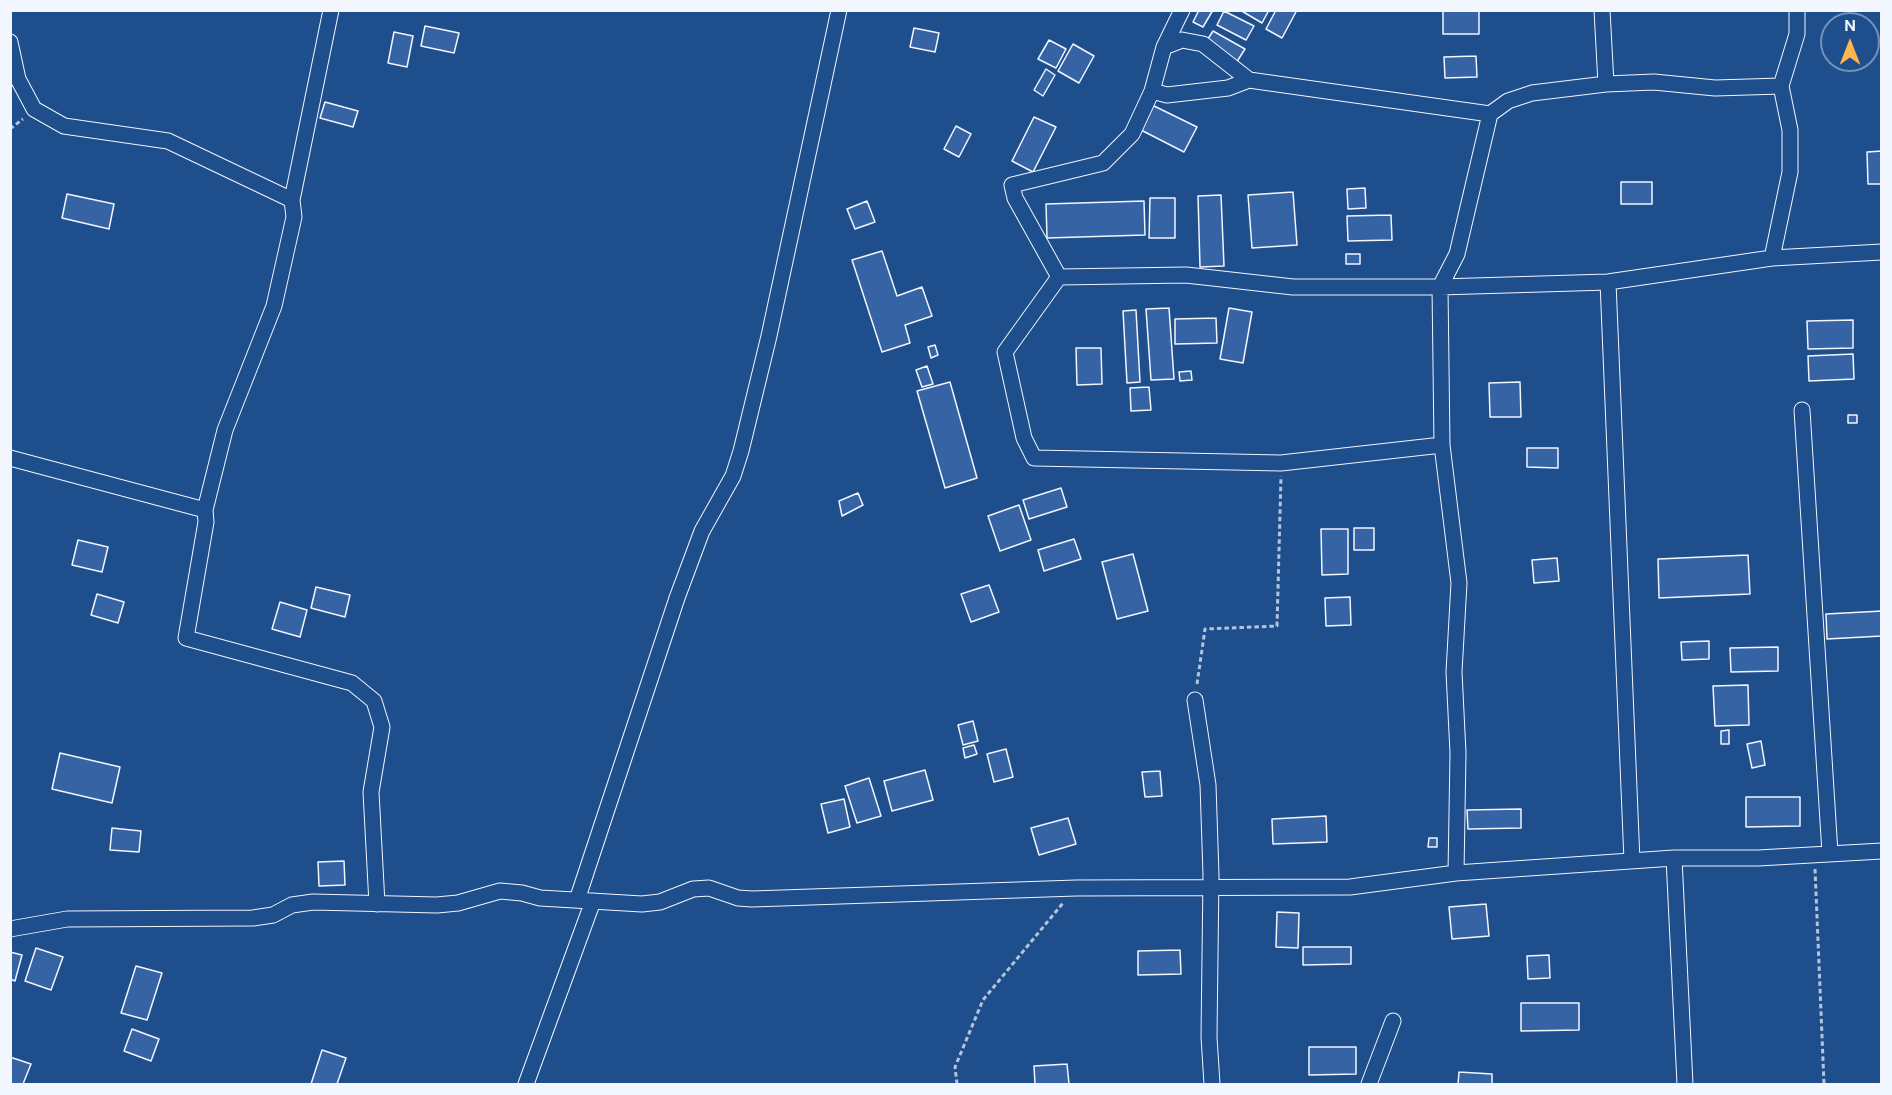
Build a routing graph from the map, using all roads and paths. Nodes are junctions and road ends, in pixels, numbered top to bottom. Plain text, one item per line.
1 (331, 10) edge
2 (839, 10) edge
3 (1182, 10) edge
4 (1602, 10) edge
5 (1797, 10) edge
6 (10, 42) edge
7 (1164, 47) junction
8 (1249, 80) junction
9 (1606, 84) junction
10 (1781, 86) junction
11 (1152, 91) junction
12 (1491, 114) junction
13 (292, 200) junction
14 (1881, 252) edge
15 (1772, 258) junction
16 (1059, 277) junction
17 (1608, 282) junction
18 (1440, 287) junction
19 (1802, 410) dead end
20 (1442, 445) junction
21 (10, 458) edge
22 (1281, 463) junction
23 (205, 510) junction
24 (1195, 699) joint
25 (1881, 851) edge
26 (1822, 854) junction
27 (1674, 858) junction
28 (1632, 861) junction
29 (1456, 873) junction
30 (1209, 887) junction
31 (1076, 888) junction
32 (577, 900) junction
33 (593, 901) junction
34 (377, 904) junction
35 (10, 929) edge
36 (1393, 1021) dead end
37 (526, 1084) edge
38 (957, 1084) edge
39 (1212, 1084) edge
40 (1369, 1084) edge
41 (1685, 1084) edge
42 (1824, 1084) edge

1 - 13 street
2 - 32 street
3 - 7 street
4 - 9 street
5 - 10 street
6 - 13 street
7 - 8 street
7 - 11 street
8 - 11 street
8 - 12 street
9 - 10 street
9 - 12 street
10 - 15 street
11 - 16 street
12 - 18 street
13 - 23 street
14 - 15 street
15 - 17 street
16 - 18 street
16 - 22 street
17 - 18 street
17 - 28 street
18 - 20 street
19 - 26 street
20 - 22 street
20 - 29 street
21 - 23 street
22 - 24 path
23 - 34 street
24 - 30 street
25 - 26 street
26 - 27 street
26 - 42 path
27 - 28 street
27 - 41 street
28 - 29 street
29 - 30 street
30 - 31 street
30 - 39 street
31 - 33 street
31 - 38 path
32 - 33 street
32 - 34 street
33 - 37 street
34 - 35 street
36 - 40 street

